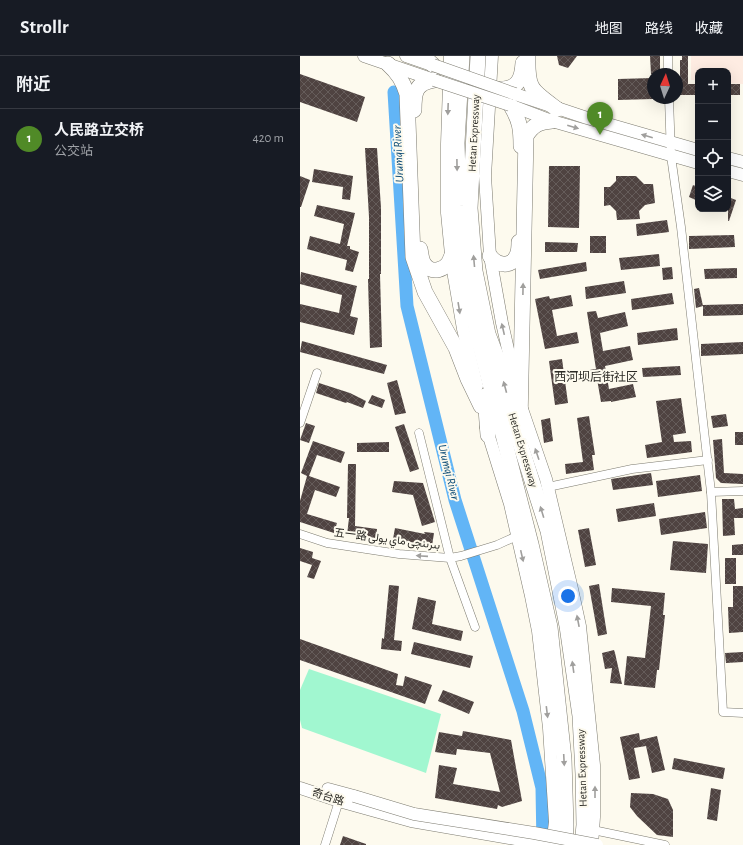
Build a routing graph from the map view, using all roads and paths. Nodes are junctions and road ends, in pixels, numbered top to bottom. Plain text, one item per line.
1 (364, 56) edge
2 (406, 56) edge
3 (450, 56) edge
4 (462, 56) edge
5 (478, 56) edge
6 (492, 56) edge
7 (523, 56) edge
8 (528, 56) edge
9 (668, 56) edge
10 (388, 64) junction
11 (430, 67) edge
12 (668, 68) edge
13 (500, 89) junction
14 (512, 102) junction
15 (669, 104) edge
16 (555, 115) junction
17 (670, 142) junction
18 (695, 149) edge
19 (671, 156) junction
20 (731, 159) edge
21 (695, 162) edge
22 (743, 162) edge
23 (731, 172) edge
24 (743, 175) edge
25 (490, 256) junction
26 (451, 257) junction
27 (479, 343) junction
28 (317, 373) dead end
29 (520, 403) junction
30 (482, 406) junction
31 (300, 423) edge
32 (418, 433) dead end
33 (488, 435) junction
34 (519, 440) junction
35 (708, 460) junction
36 (548, 487) junction
37 (743, 491) edge
38 (711, 492) junction
39 (300, 534) edge
40 (518, 536) junction
41 (450, 558) junction
42 (475, 627) dead end
43 (743, 713) edge
44 (300, 780) edge
45 (300, 788) edge
46 (354, 800) junction
47 (339, 801) junction
48 (593, 830) junction
49 (325, 845) edge
50 (551, 845) edge
51 (565, 845) edge
52 (582, 845) edge
53 (592, 845) edge
54 (597, 845) edge
55 (665, 845) edge

1 - 10 street
2 - 11 street
3 -> 26 street
4 -> 27 highway, Hetan Expressway
34 -> 5 highway, Hetan Expressway
6 - 25 street
7 - 13 highway
8 - 16 highway
9 - 12 street
10 - 11 street
10 - 30 highway
11 - 13 street, bridge
11 - 14 street, bridge
11 - 26 highway
13 - 14 street, bridge
14 - 16 street
14 - 25 highway
15 - 17 street
17 -> 16 street
16 -> 19 street
29 -> 16 highway
17 - 18 street
17 - 19 street
19 - 21 street
19 - 35 street
20 - 22 street
23 - 24 street
29 -> 25 street
26 -> 30 street
27 - 33 highway
27 -> 51 highway, Hetan Expressway
28 - 31 street
29 - 34 highway
36 -> 29 street
30 - 33 street
32 - 41 street
33 - 40 street
52 -> 34 highway, Hetan Expressway
35 - 36 street
35 - 38 street
48 -> 36 street
37 - 38 street
38 - 43 street
41 -> 39 street, 五一路 بىرىنچى ماي يولى
40 - 41 street, 五一路 بىرىنچى ماي يولى
40 -> 50 street
41 - 42 street
44 - 46 street, 奇台路
45 - 47 street, 奇台路
46 - 47 street, 奇台路
46 - 50 street
46 - 54 street, bridge
47 - 49 street
48 - 53 street
48 - 55 street

